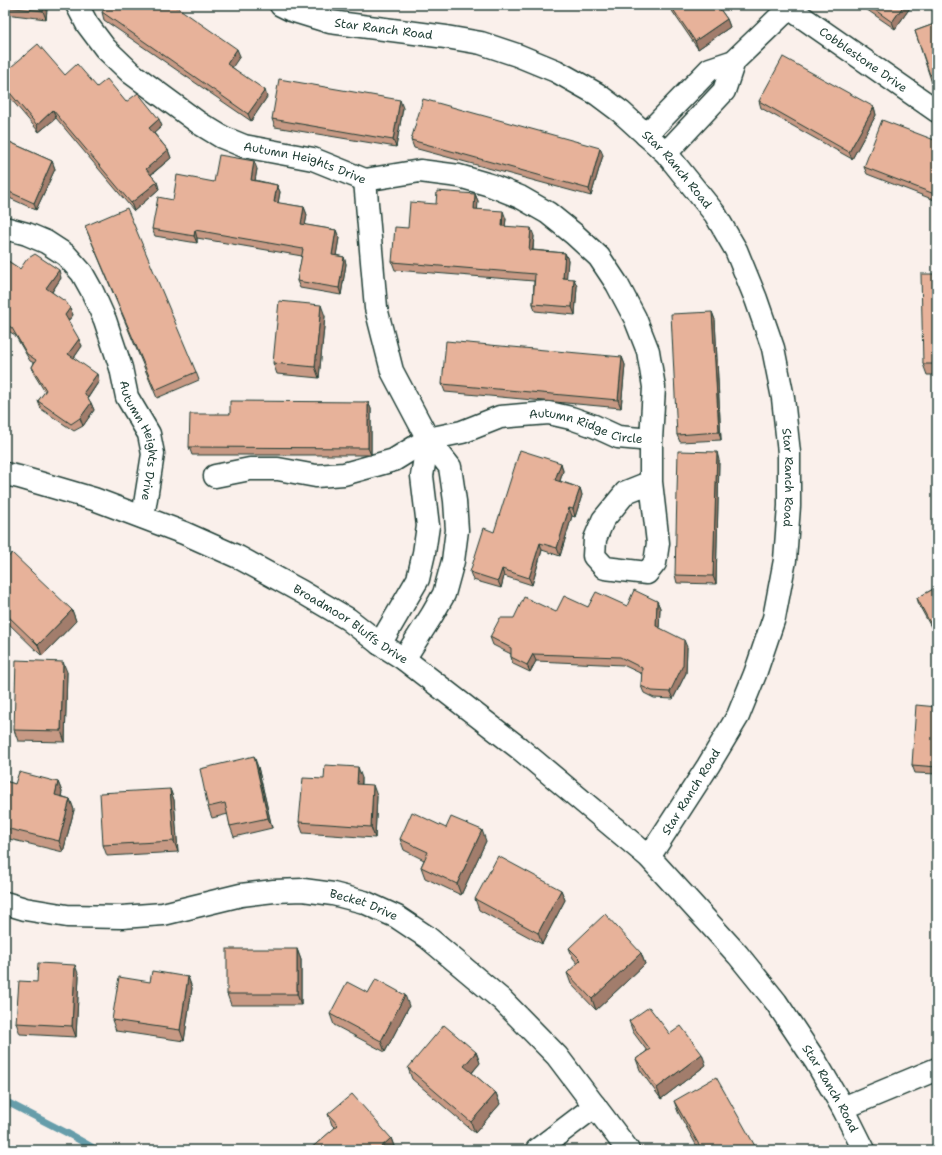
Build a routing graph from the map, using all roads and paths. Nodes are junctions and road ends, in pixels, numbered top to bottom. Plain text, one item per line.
1 (77, 5) edge
2 (281, 5) edge
3 (788, 6) edge
4 (734, 61) junction
5 (937, 110) edge
6 (646, 135) junction
7 (666, 152) junction
8 (365, 180) junction
9 (5, 228) edge
10 (428, 439) junction
11 (651, 440) junction
12 (5, 474) edge
13 (216, 476) dead end
14 (651, 482) dead end
15 (143, 517) junction
16 (380, 644) junction
17 (404, 659) junction
18 (649, 857) junction
19 (5, 903) edge
20 (937, 1069) edge
21 (595, 1106) junction
22 (843, 1108) junction
23 (537, 1150) edge
24 (628, 1150) edge
25 (864, 1150) edge

1 - 8 street, Autumn Heights Drive
2 - 6 street, Star Ranch Road
3 - 4 street, Cobblestone Drive
3 - 5 street, Cobblestone Drive
4 - 6 street, Cobblestone Drive
4 - 7 street, Cobblestone Drive
6 - 7 street, Star Ranch Road
7 - 18 street, Star Ranch Road
8 - 10 street, Autumn Heights Drive
8 - 11 street, Autumn Ridge Circle
9 - 15 street, Autumn Heights Drive
10 - 11 street, Autumn Ridge Circle
10 - 13 street
10 - 16 street
10 - 17 street, Autumn Heights Drive
11 - 14 street
12 - 15 street, Broadmoor Bluffs Drive
15 - 16 street, Broadmoor Bluffs Drive
16 - 17 street, Broadmoor Bluffs Drive
17 - 18 street, Broadmoor Bluffs Drive
18 - 22 street, Star Ranch Road
19 - 21 street, Becket Drive
20 - 22 street
21 - 23 street
21 - 24 street, Becket Drive
22 - 25 street, Star Ranch Road

